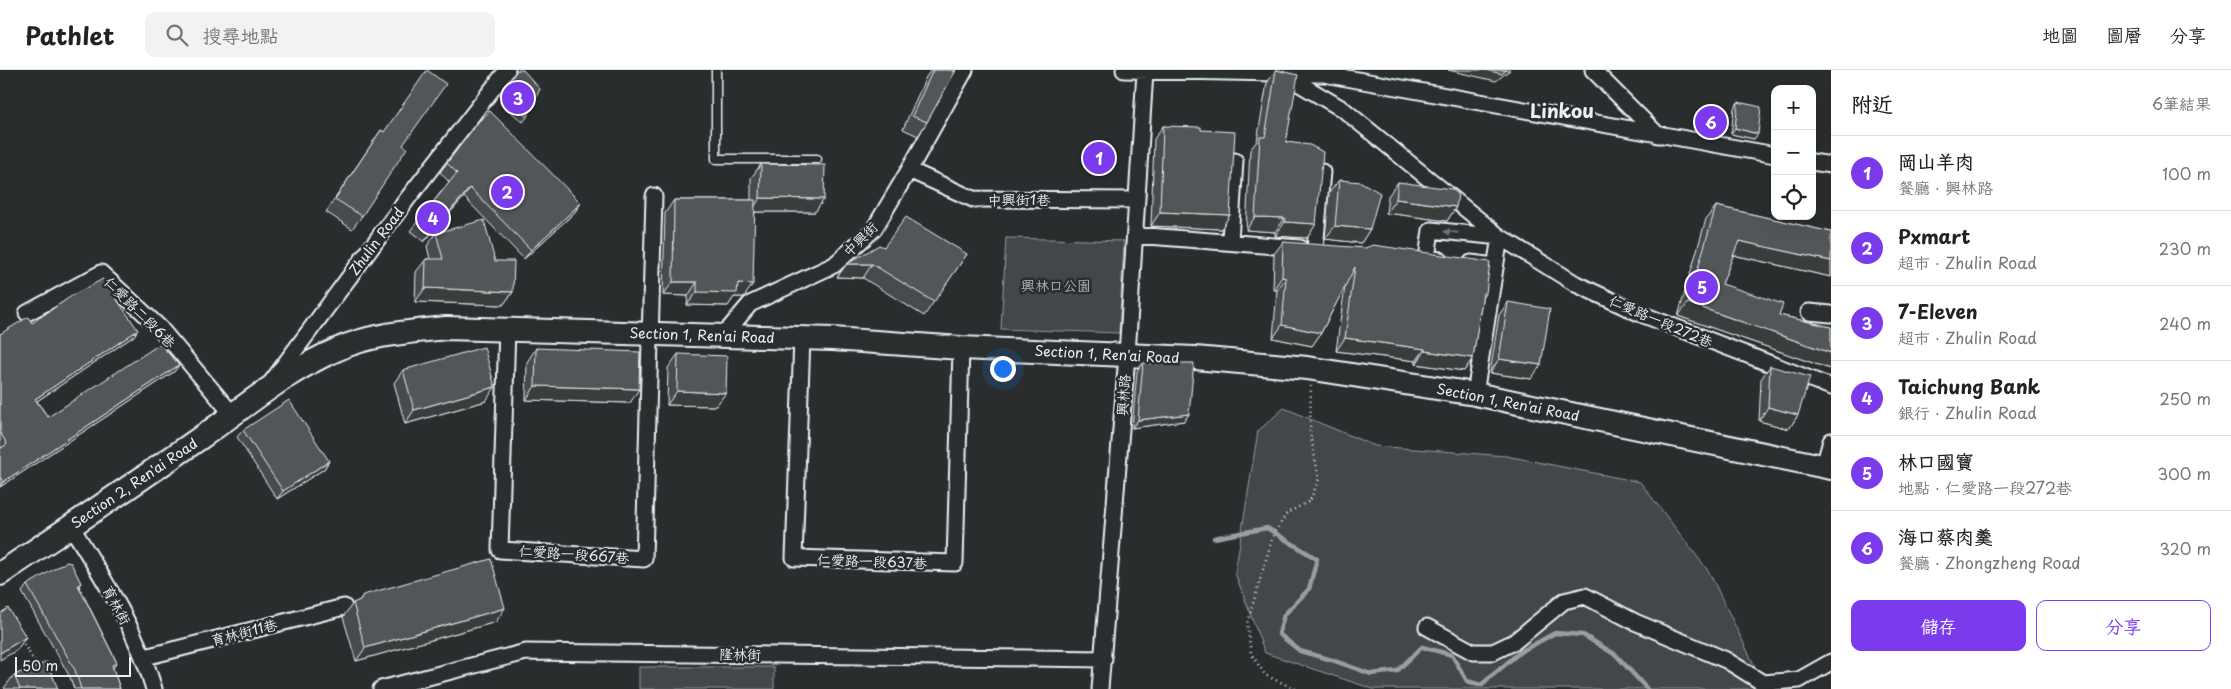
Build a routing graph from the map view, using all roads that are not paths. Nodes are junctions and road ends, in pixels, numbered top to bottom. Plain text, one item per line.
1 (507, 70) edge
2 (716, 70) edge
3 (965, 70) edge
4 (1124, 70) edge
5 (1593, 70) edge
6 (1145, 72) junction
7 (1280, 72) junction
8 (1658, 135) junction
9 (1771, 154) edge
10 (817, 159) dead end
11 (1234, 162) edge
12 (1816, 163) edge
13 (1831, 165) edge
14 (909, 170) junction
15 (1322, 172) edge
16 (654, 196) dead end
17 (1136, 200) junction
18 (1135, 235) junction
19 (1500, 237) junction
20 (1230, 241) junction
21 (1316, 249) junction
22 (1332, 250) edge
23 (1495, 266) junction
24 (1809, 312) dead end
25 (27, 313) dead end
26 (1831, 314) edge
27 (507, 328) junction
28 (651, 332) junction
29 (723, 336) junction
30 (802, 338) junction
31 (961, 348) junction
32 (1126, 355) junction
33 (1831, 387) edge
34 (266, 390) junction
35 (1474, 394) junction
36 (233, 415) junction
37 (1831, 441) edge
38 (1827, 467) edge
39 (71, 526) junction
40 (0, 574) edge
41 (344, 607) dead end
42 (1427, 627) dead end
43 (144, 658) junction
44 (1104, 658) junction
45 (1831, 662) edge
46 (154, 689) edge
47 (381, 689) edge
48 (1100, 689) edge

1 - 34 street, Zhulin Road
2 - 10 lane
3 - 14 street, 中興街
4 - 6 street
5 - 8 street
6 - 7 street
6 - 17 street, 興林路
7 - 8 street
7 - 19 street, 仁愛路一段272巷
8 - 9 street
11 - 20 street
12 - 13 street
14 - 17 street, 中興街1巷
14 - 29 street, 中興街
15 - 21 street
16 - 28 street
17 - 18 street, 興林路
18 - 20 street
18 - 32 street, 興林路
19 - 23 street
19 -> 23 street
19 - 33 street, 仁愛路一段272巷
20 - 21 street
21 - 22 street
23 - 35 street
24 - 26 street
25 - 36 street, 仁愛路二段6巷
27 - 28 main road, Section 1, Ren'ai Road
27 - 28 street, 仁愛路一段667巷
27 - 34 main road, Section 1, Ren'ai Road
28 - 29 main road, Section 1, Ren'ai Road
29 - 30 main road, Section 1, Ren'ai Road
30 - 31 main road, Section 1, Ren'ai Road
30 - 31 street, 仁愛路一段637巷
31 - 32 main road, Section 1, Ren'ai Road
32 - 35 main road, Section 1, Ren'ai Road
32 - 44 street, 興林路
34 - 36 main road, Section 2, Ren'ai Road
35 - 38 main road, Section 1, Ren'ai Road
36 - 39 main road, Section 2, Ren'ai Road
37 - 38 street
39 - 40 main road, Section 2, Ren'ai Road
39 - 43 street, 育林街
41 - 43 street, 育林街11巷
42 - 45 street
43 - 46 street, 育林街
44 - 47 street, 隆林街
44 - 48 street, 興林路

